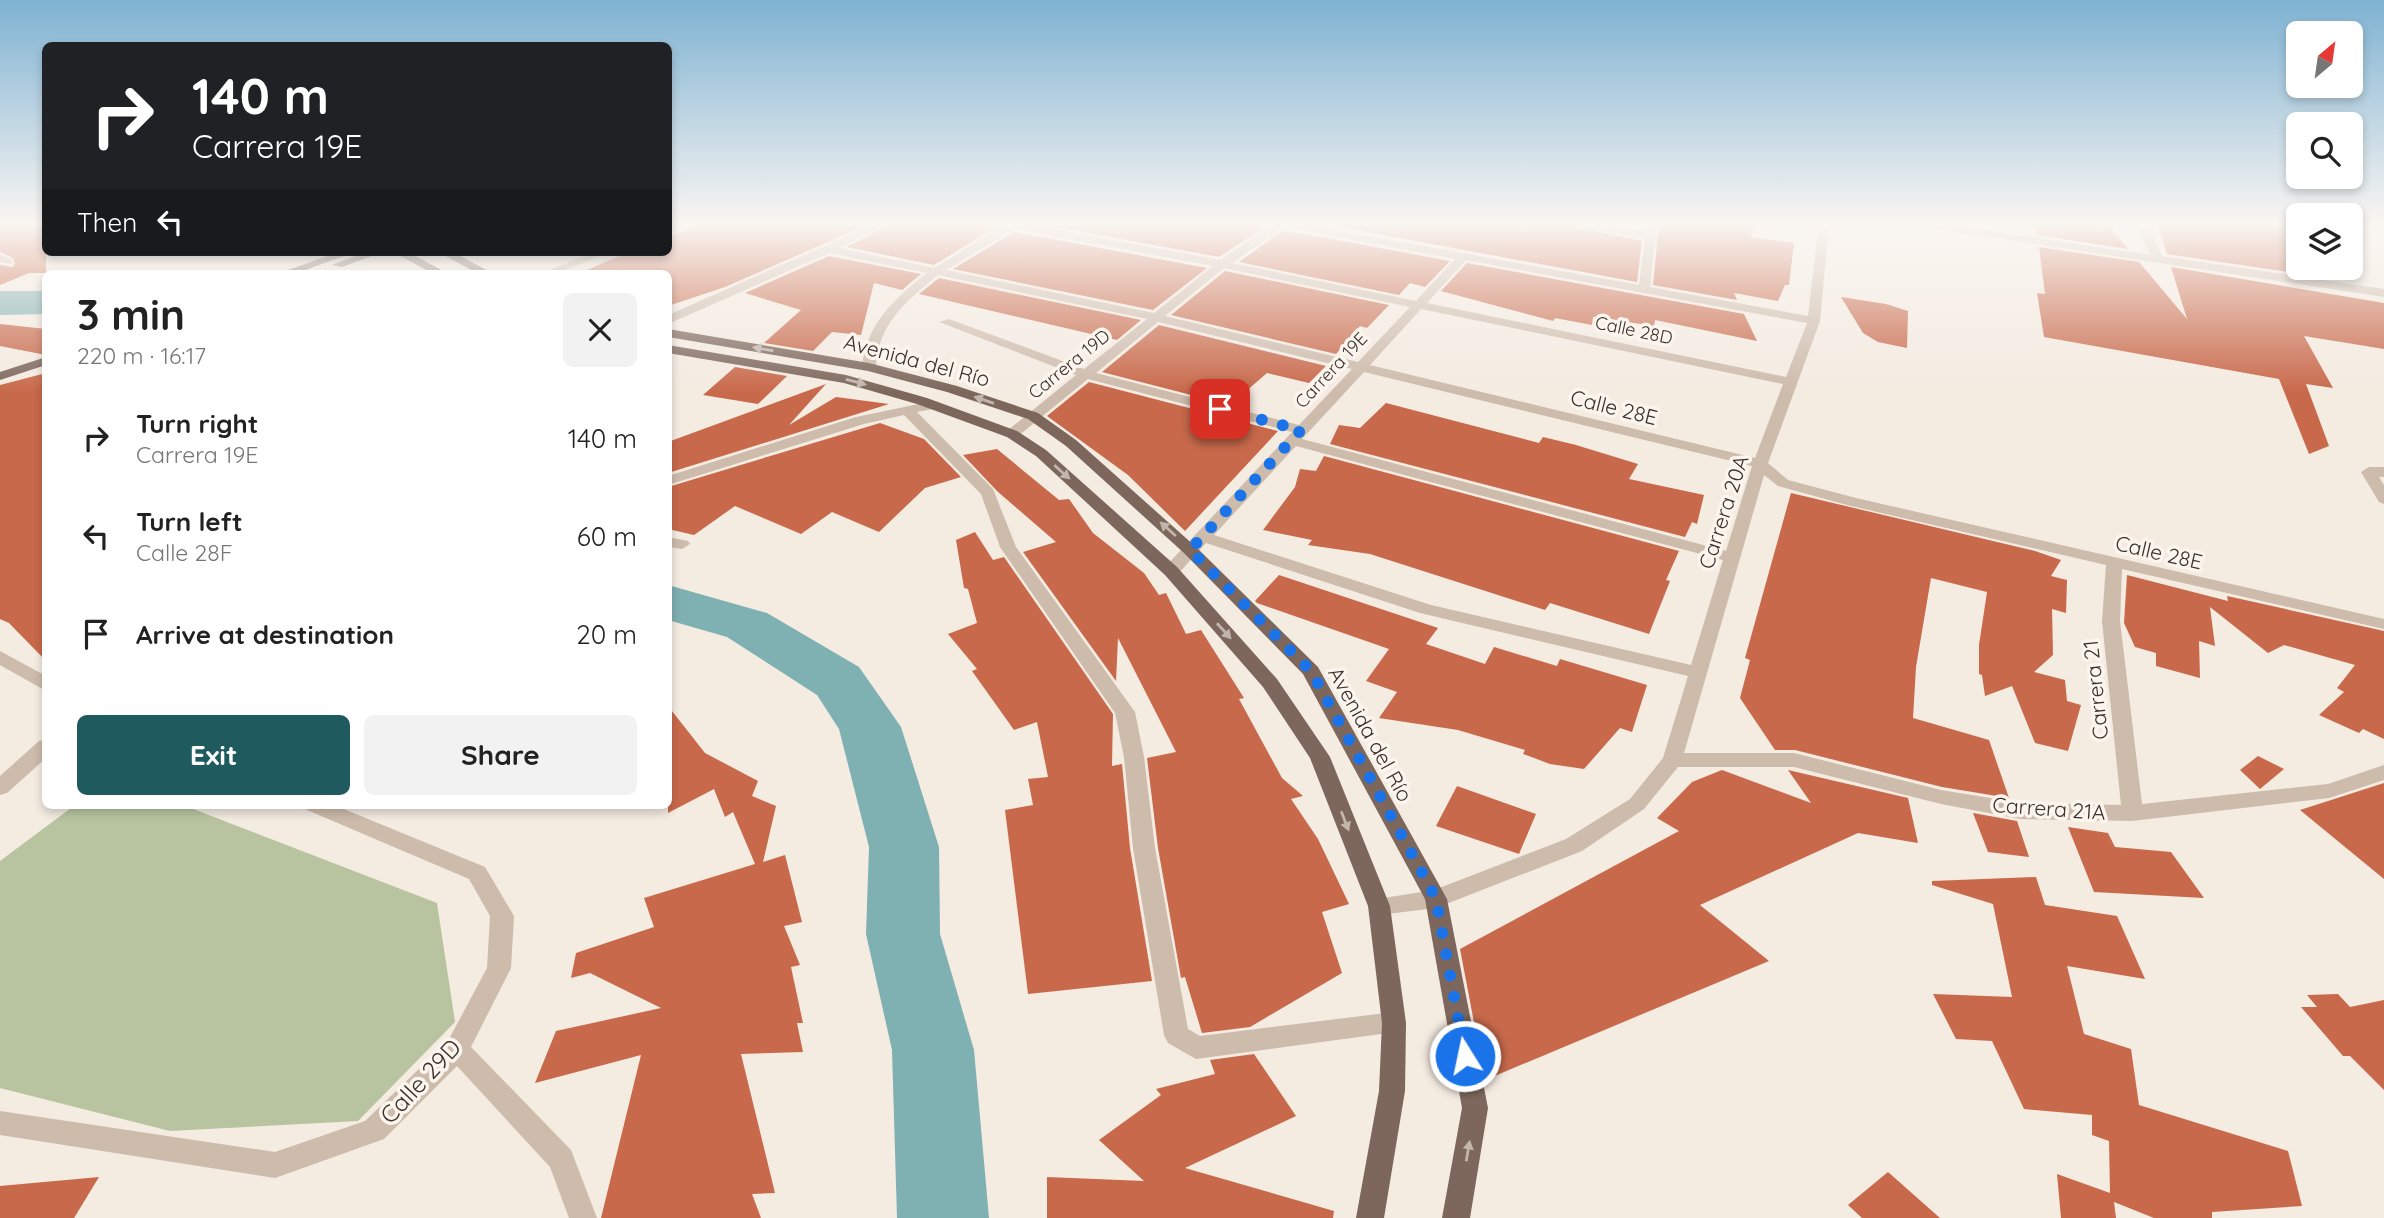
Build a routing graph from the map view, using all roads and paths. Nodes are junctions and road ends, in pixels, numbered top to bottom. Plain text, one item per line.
1 (759, 280) edge
2 (926, 280) edge
3 (968, 280) edge
4 (1202, 280) edge
5 (1298, 280) edge
6 (1442, 280) edge
7 (1585, 280) edge
8 (1645, 280) edge
9 (1818, 280) edge
10 (2294, 280) edge
11 (1644, 291) junction
12 (2384, 293) edge
13 (1418, 305) junction
14 (1155, 317) junction
15 (672, 318) edge
16 (1814, 321) junction
17 (945, 322) dead end
18 (672, 334) edge
19 (672, 350) edge
20 (42, 351) edge
21 (42, 362) edge
22 (0, 364) edge
23 (869, 367) junction
24 (1360, 367) junction
25 (1085, 374) junction
26 (0, 376) edge
27 (1791, 382) junction
28 (933, 405) junction
29 (907, 410) junction
30 (1033, 416) junction
31 (1012, 434) junction
32 (1296, 435) junction
33 (1760, 464) junction
34 (2377, 472) edge
35 (672, 480) edge
36 (2384, 499) edge
37 (1196, 543) junction
38 (1731, 556) junction
39 (2114, 563) junction
40 (1171, 571) junction
41 (2384, 624) edge
42 (0, 657) edge
43 (1696, 672) junction
44 (42, 683) edge
45 (42, 749) edge
46 (1672, 760) junction
47 (2384, 772) edge
48 (4, 781) edge
49 (324, 809) edge
50 (2132, 813) junction
51 (1436, 899) junction
52 (1378, 906) junction
53 (1394, 1023) junction
54 (457, 1049) junction
55 (0, 1123) edge
56 (583, 1218) edge
57 (1370, 1218) edge
58 (1456, 1218) edge

1 - 15 street
2 - 23 street
3 - 14 street, Calle 28E
4 - 14 street, Carrera 19D
5 - 13 street, Calle 28D
6 - 13 street, Carrera 19E
7 - 11 street
8 - 11 street
9 - 16 street, Carrera 20A
10 - 12 street
11 - 16 street
13 - 24 street, Carrera 19E
13 - 27 street, Calle 28D
14 - 24 street, Calle 28E
14 - 25 street, Carrera 19D
16 - 27 street, Carrera 20A
17 - 25 street
23 -> 18 main road, Avenida del Río
19 -> 28 main road, Avenida del Río
20 - 22 main road
21 - 26 main road
30 -> 23 main road, Avenida del Río
24 - 32 street, Carrera 19E
24 - 33 street, Calle 28E
25 - 30 street, Carrera 19D
25 - 32 street
27 - 33 street, Carrera 20A
28 - 29 street
28 - 31 main road, Avenida del Río
29 - 35 street
29 - 53 street
30 - 31 street, Carrera 19D
37 -> 30 main road, Avenida del Río
31 -> 40 main road, Avenida del Río
32 - 37 street, Carrera 19E
32 - 38 street
33 - 38 street, Carrera 20A
33 - 39 street, Calle 28E
34 - 36 street
37 - 40 street, Carrera 19E
37 - 43 street
37 - 51 main road, Avenida del Río
38 - 43 street, Carrera 20A
39 - 41 street, Calle 28E
39 - 50 street, Carrera 21
40 -> 52 main road, Avenida del Río
42 - 44 street
43 - 46 street, Carrera 20A
45 - 48 street
46 - 50 street, Carrera 21A
46 - 51 street, Carrera 20A
47 - 50 street, Carrera 21A
49 - 54 street, Calle 29D
51 - 52 street, Carrera 20A
58 -> 51 main road, Avenida del Río
52 - 53 main road, Avenida del Río
53 - 57 main road, Avenida del Río
54 - 55 street, Calle 29D
54 - 56 street

